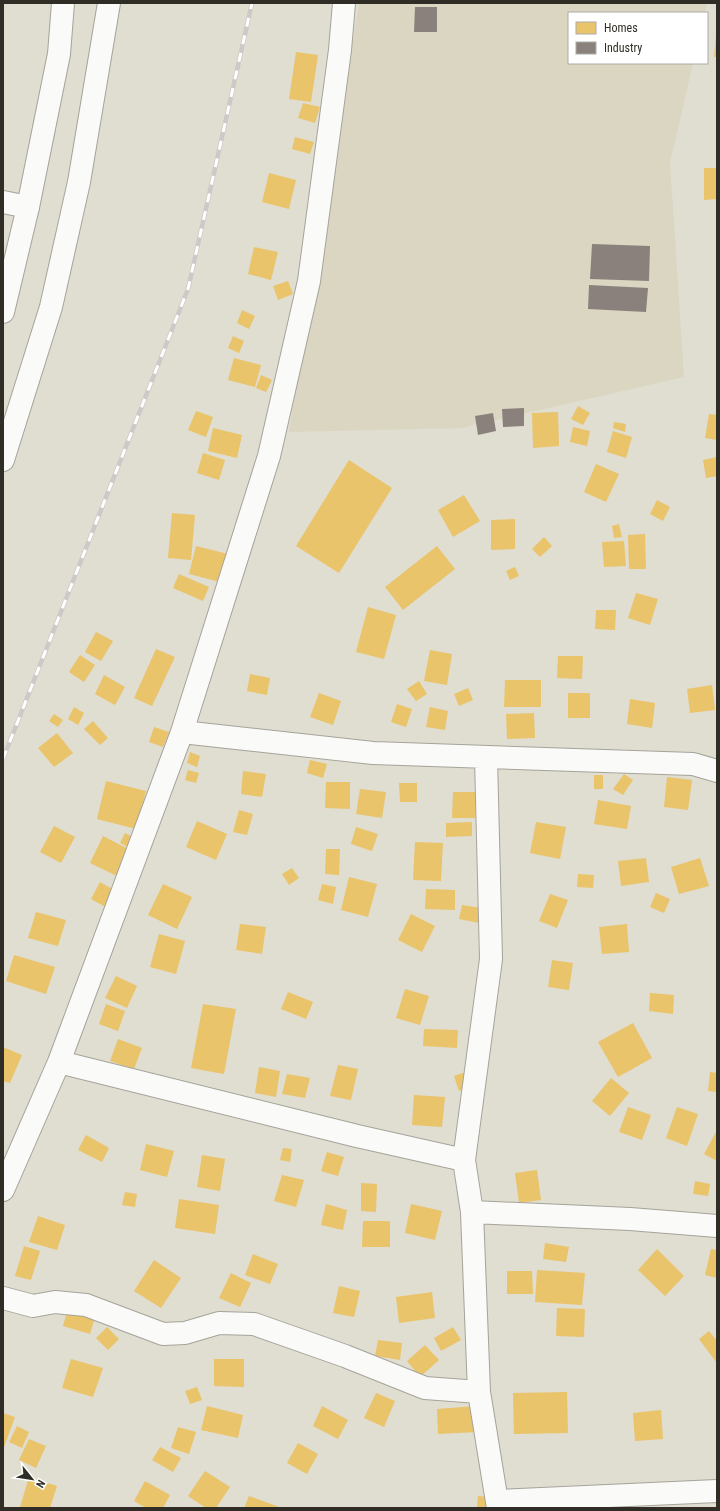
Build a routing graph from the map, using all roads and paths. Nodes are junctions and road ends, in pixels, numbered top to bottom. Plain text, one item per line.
1 (63, 3) edge
2 (109, 3) edge
3 (344, 3) edge
4 (3, 202) edge
5 (28, 207) junction
6 (3, 312) edge
7 (3, 460) edge
8 (182, 732) junction
9 (486, 758) junction
10 (717, 771) edge
11 (59, 1062) junction
12 (464, 1160) junction
13 (3, 1190) edge
14 (472, 1212) junction
15 (717, 1226) edge
16 (3, 1298) edge
17 (479, 1392) junction
18 (717, 1491) edge
19 (498, 1504) edge

1 - 5 main road
2 - 7 main road
3 - 8 main road
4 - 5 main road
5 - 6 main road
8 - 9 main road
8 - 11 main road
9 - 10 main road
9 - 12 main road
11 - 12 main road
11 - 13 main road
12 - 14 main road
14 - 15 main road
14 - 17 main road
16 - 17 main road
17 - 19 main road
18 - 19 main road

